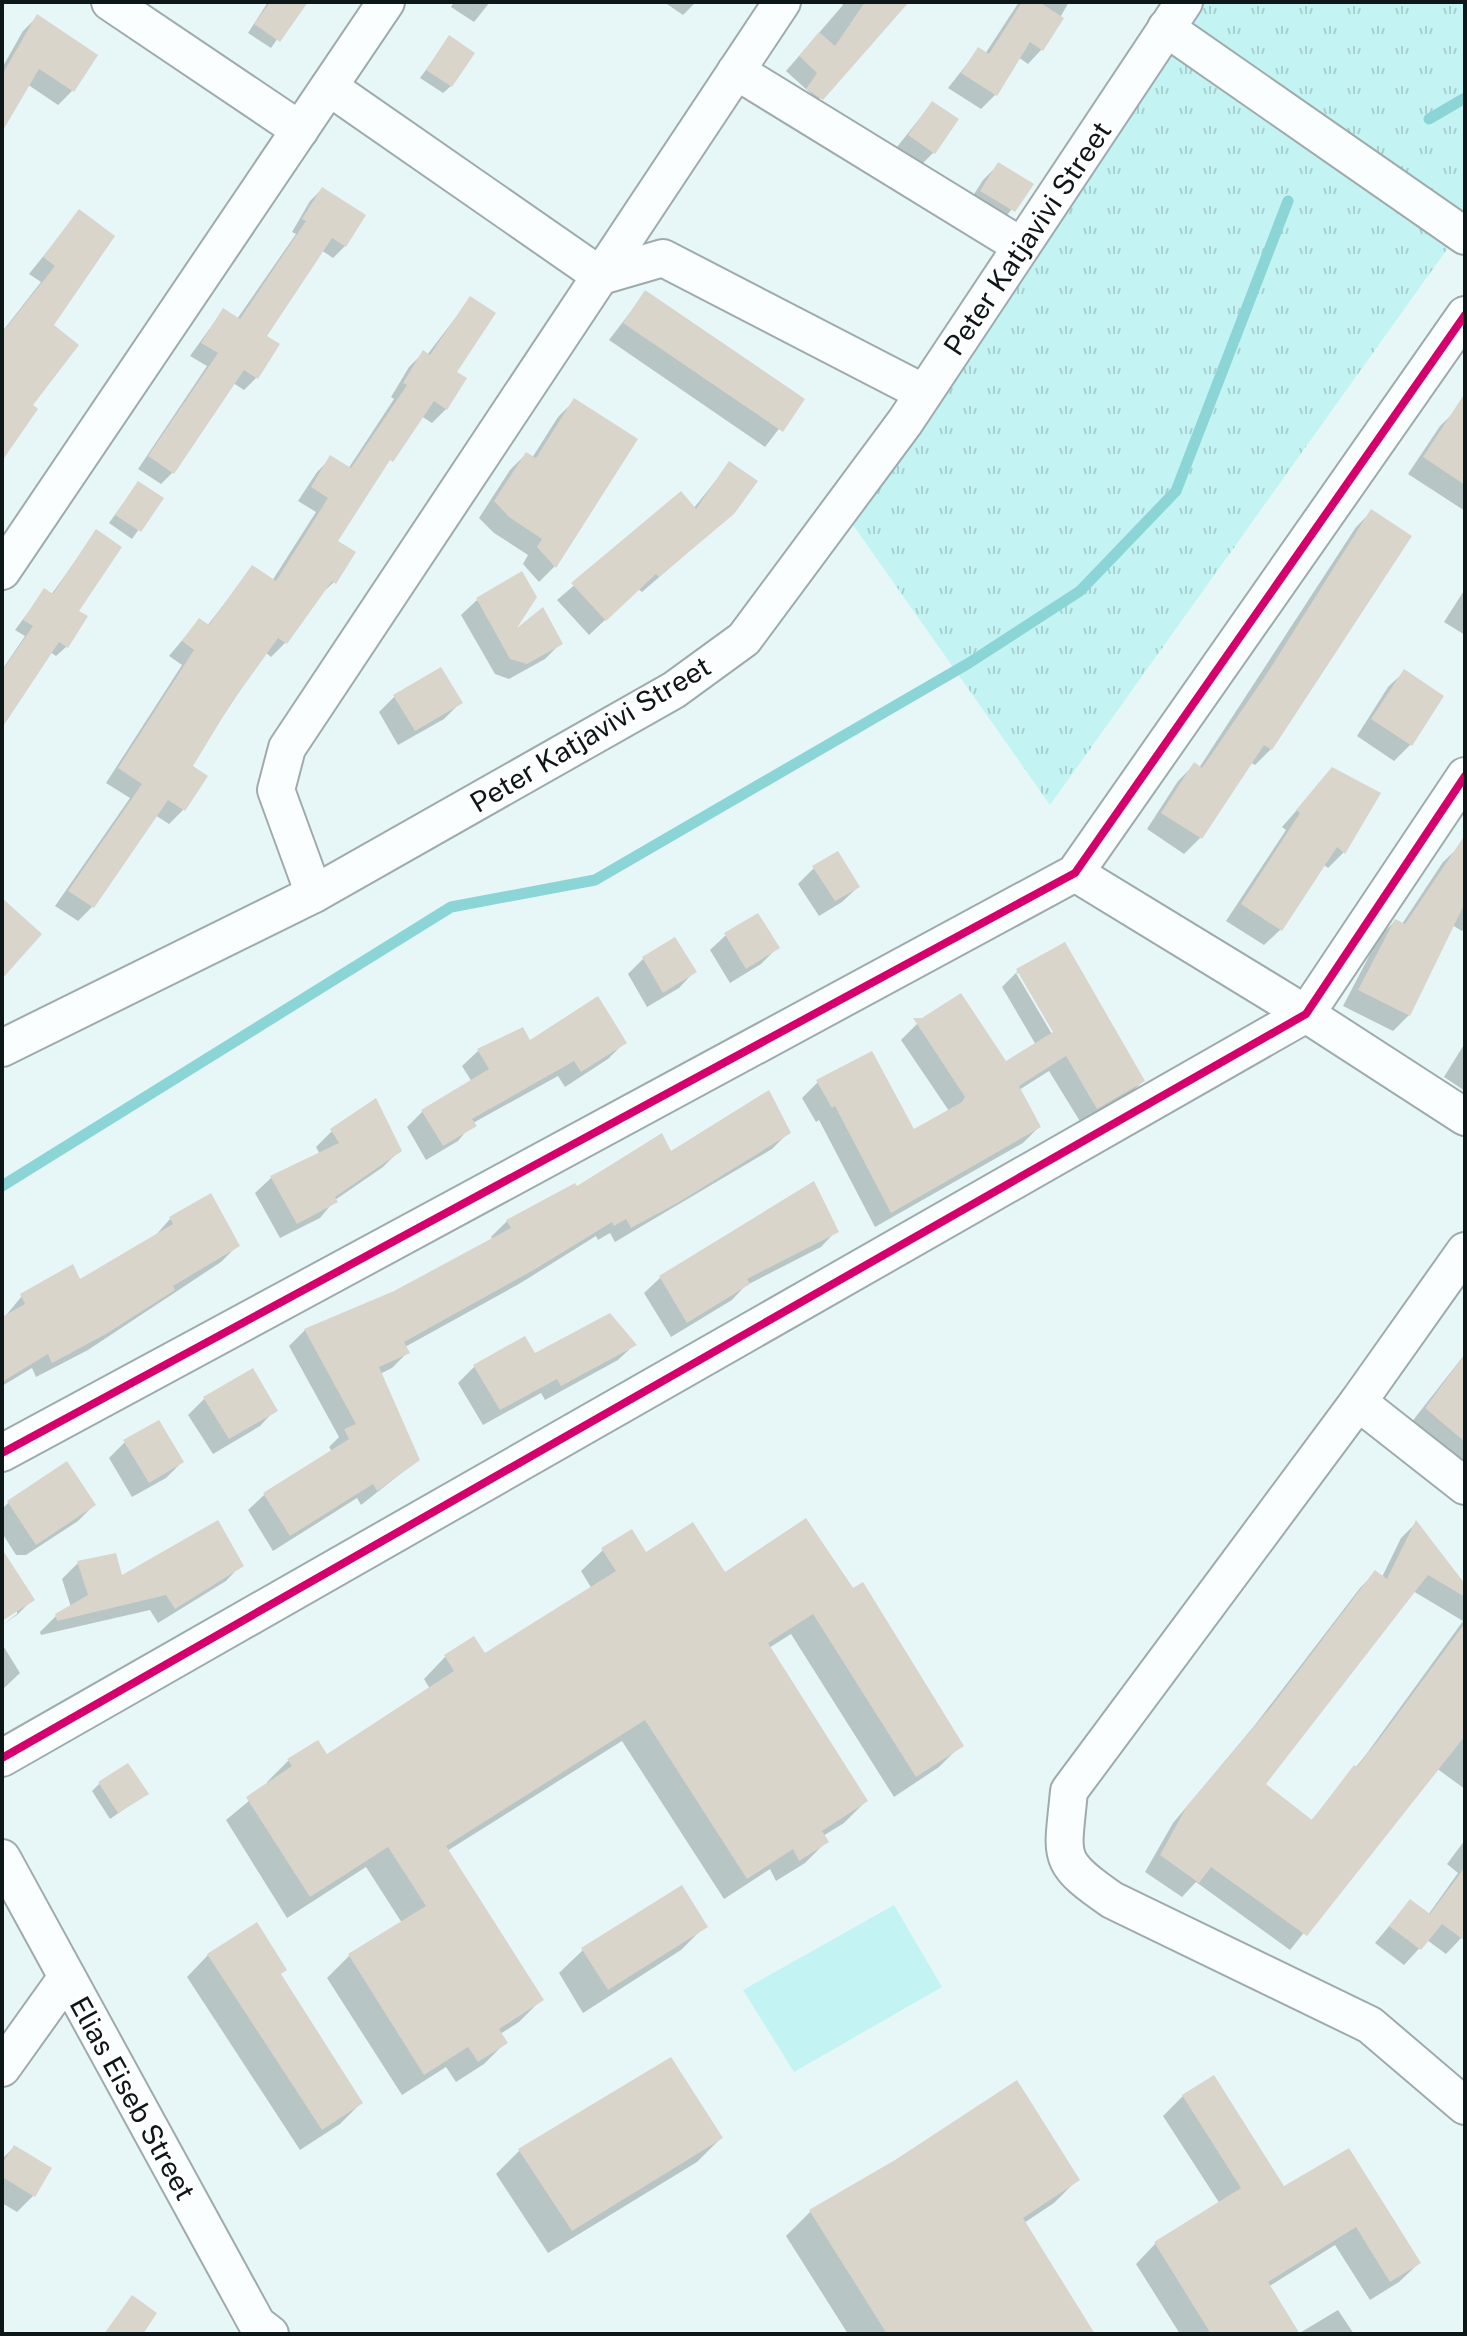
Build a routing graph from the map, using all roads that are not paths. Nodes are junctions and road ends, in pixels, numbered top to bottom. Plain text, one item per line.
1 (110, 2) edge
2 (386, 2) edge
3 (782, 2) edge
4 (1175, 15) edge
5 (736, 71) junction
6 (329, 87) junction
7 (300, 130) junction
8 (1465, 236) edge
9 (1021, 246) junction
10 (601, 276) junction
11 (1465, 315) edge
12 (924, 393) junction
13 (2, 571) edge
14 (1465, 776) edge
15 (1075, 873) junction
16 (314, 894) junction
17 (1306, 1014) junction
18 (2, 1048) edge
19 (1465, 1117) edge
20 (1465, 1251) edge
21 (1358, 1402) junction
22 (2, 1453) edge
23 (1465, 1486) edge
24 (2, 1758) edge
25 (2, 1858) edge
26 (67, 1977) junction
27 (2, 2068) edge
28 (1465, 2106) edge
29 (259, 2331) edge

1 - 7 street
2 - 6 street
3 - 5 street
4 - 8 street
4 - 9 street, Peter Katjavivi Street
5 - 9 street
5 - 10 street
6 - 7 street
6 - 10 street
7 - 13 street
9 - 12 street, Peter Katjavivi Street
10 - 12 street
10 - 16 street
11 - 15 street
12 - 16 street, Peter Katjavivi Street
14 - 17 street
15 - 17 street
15 - 22 street
16 - 18 street, Peter Katjavivi Street
17 - 19 street
17 - 24 street
20 - 21 street
21 - 23 street
21 - 28 street
25 - 26 street, Elias Eiseb Street
26 - 27 street
26 - 29 street, Elias Eiseb Street

